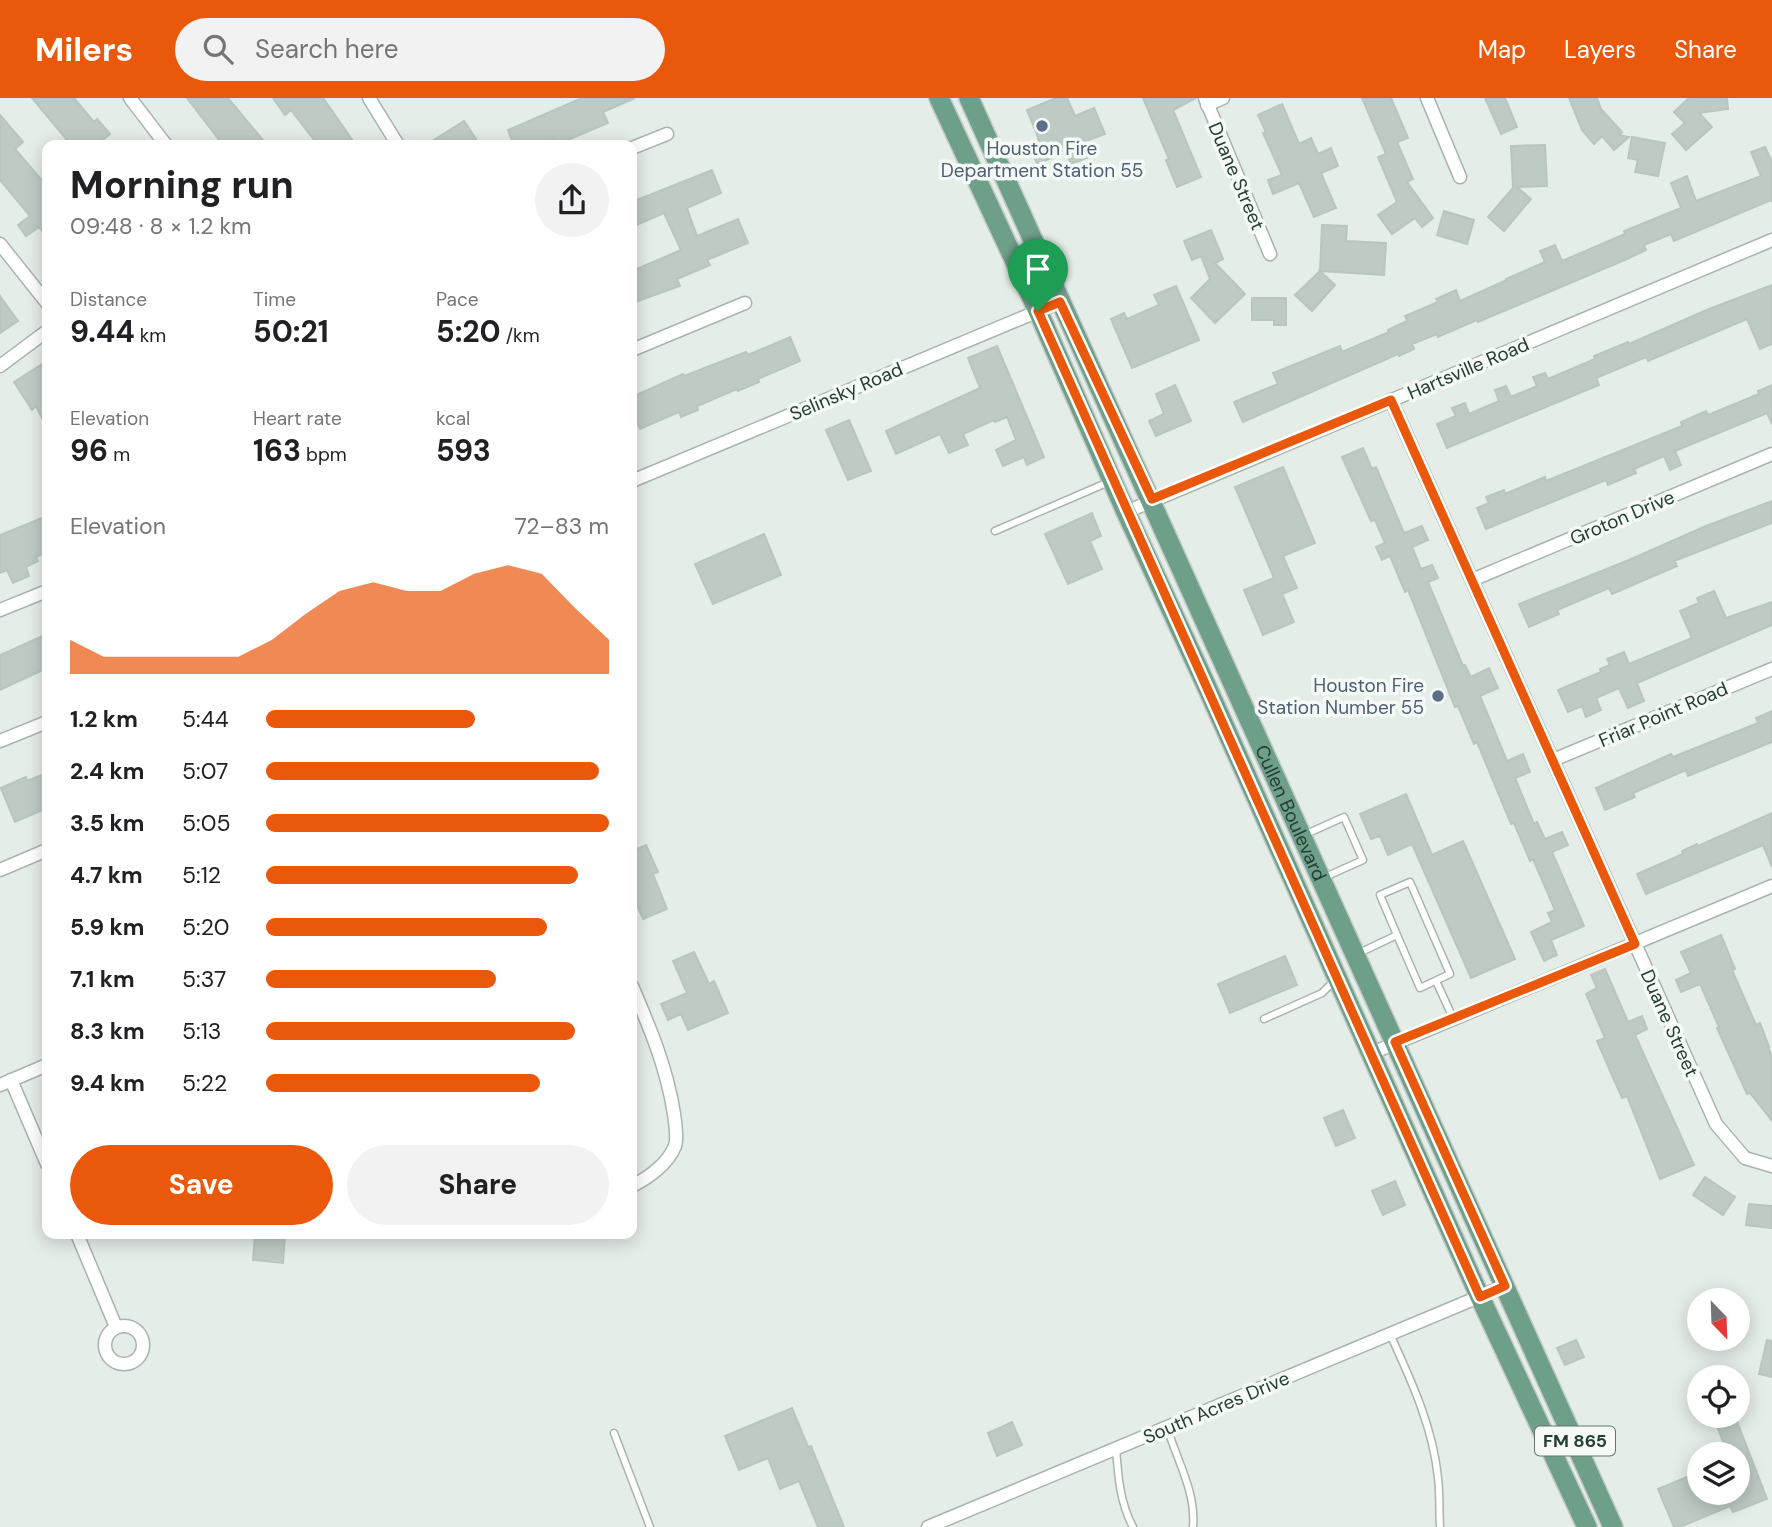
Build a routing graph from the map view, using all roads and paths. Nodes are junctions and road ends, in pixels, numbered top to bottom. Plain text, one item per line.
1 (130, 98) edge
2 (369, 98) edge
3 (939, 98) edge
4 (969, 98) edge
5 (1223, 98) edge
6 (1427, 98) edge
7 (1206, 101) edge
8 (667, 134) dead end
9 (162, 140) edge
10 (395, 140) edge
11 (637, 146) edge
12 (993, 153) junction
13 (969, 163) junction
14 (1460, 177) dead end
15 (1772, 240) edge
16 (0, 244) edge
17 (1270, 254) dead end
18 (42, 297) edge
19 (1060, 302) junction
20 (745, 303) dead end
21 (1038, 311) junction
22 (42, 335) edge
23 (637, 348) edge
24 (0, 366) edge
25 (1391, 400) junction
26 (1772, 454) edge
27 (637, 479) edge
28 (1113, 480) junction
29 (1152, 499) junction
30 (1126, 512) junction
31 (995, 531) dead end
32 (1472, 580) junction
33 (42, 593) edge
34 (0, 610) edge
35 (1772, 668) edge
36 (1231, 675) junction
37 (1206, 685) junction
38 (42, 724) edge
39 (0, 741) edge
40 (1553, 760) junction
41 (1304, 841) junction
42 (42, 852) edge
43 (1283, 855) junction
44 (0, 870) edge
45 (1321, 878) junction
46 (1772, 886) edge
47 (1397, 935) junction
48 (1635, 944) junction
49 (1355, 954) junction
50 (1338, 977) junction
51 (1436, 981) junction
52 (637, 998) edge
53 (1453, 1018) junction
54 (1264, 1019) dead end
55 (1395, 1042) junction
56 (1372, 1053) junction
57 (42, 1067) edge
58 (6, 1082) edge
59 (42, 1154) edge
60 (1772, 1166) edge
61 (637, 1183) edge
62 (79, 1239) edge
63 (1505, 1286) junction
64 (1480, 1297) junction
65 (116, 1327) dead end
66 (1390, 1334) junction
67 (1167, 1427) junction
68 (614, 1433) dead end
69 (1116, 1448) junction
70 (650, 1527) edge
71 (928, 1527) edge
72 (1133, 1527) edge
73 (1193, 1527) edge
74 (1440, 1527) edge
75 (1587, 1527) edge
76 (1614, 1527) edge

1 - 9 street
2 - 10 street
3 - 13 main road, Cullen Boulevard / FM 865
4 - 12 main road, Cullen Boulevard / FM 865
5 - 7 street
6 - 14 street
7 - 17 street, Duane Street
8 - 11 street
12 - 13 main road
12 - 19 main road, Cullen Boulevard / FM 865
13 - 21 main road, Cullen Boulevard / FM 865
15 - 25 street, Hartsville Road
16 - 18 street
19 - 21 street, Selinsky Road
19 - 29 main road, Cullen Boulevard / FM 865
20 - 23 street
21 - 27 street, Selinsky Road
21 - 28 main road, Cullen Boulevard / FM 865
22 - 24 street
25 - 29 street, Hartsville Road
25 - 32 street, Duane Street
26 - 32 street, Groton Drive
28 - 30 main road, Cullen Boulevard / FM 865
28 - 31 lane
29 - 30 street, Hartsville Road
29 - 36 main road, Cullen Boulevard / FM 865
30 - 37 main road, Cullen Boulevard / FM 865
32 - 40 street, Duane Street
33 - 34 street
35 - 40 street, Friar Point Road
36 - 37 main road
36 - 41 main road, Cullen Boulevard / FM 865
37 - 43 main road, Cullen Boulevard / FM 865
38 - 39 street
40 - 48 street, Duane Street
41 - 43 main road
41 - 45 main road, Cullen Boulevard / FM 865
41 - 45 lane
42 - 44 street
43 - 50 main road, Cullen Boulevard / FM 865
45 - 49 main road, Cullen Boulevard / FM 865
46 - 48 street
47 - 49 lane
47 - 51 lane
47 - 51 lane
48 - 53 street
48 - 60 street, Duane Street
49 - 55 main road, Cullen Boulevard / FM 865
50 - 54 lane
50 - 56 main road, Cullen Boulevard / FM 865
51 - 53 lane
52 - 61 street
53 - 55 street
55 - 56 street
55 - 63 main road, Cullen Boulevard / FM 865
56 - 64 main road, Cullen Boulevard / FM 865
57 - 58 street
58 - 59 street
62 - 65 street
63 - 64 street, South Acres Drive
63 - 76 main road, Cullen Boulevard / FM 865
64 - 66 street, South Acres Drive
64 - 75 main road, Cullen Boulevard / FM 865
66 - 67 street, South Acres Drive
66 - 74 lane
67 - 69 street, South Acres Drive
67 - 73 lane
68 - 70 lane
69 - 71 street, South Acres Drive
69 - 72 lane

